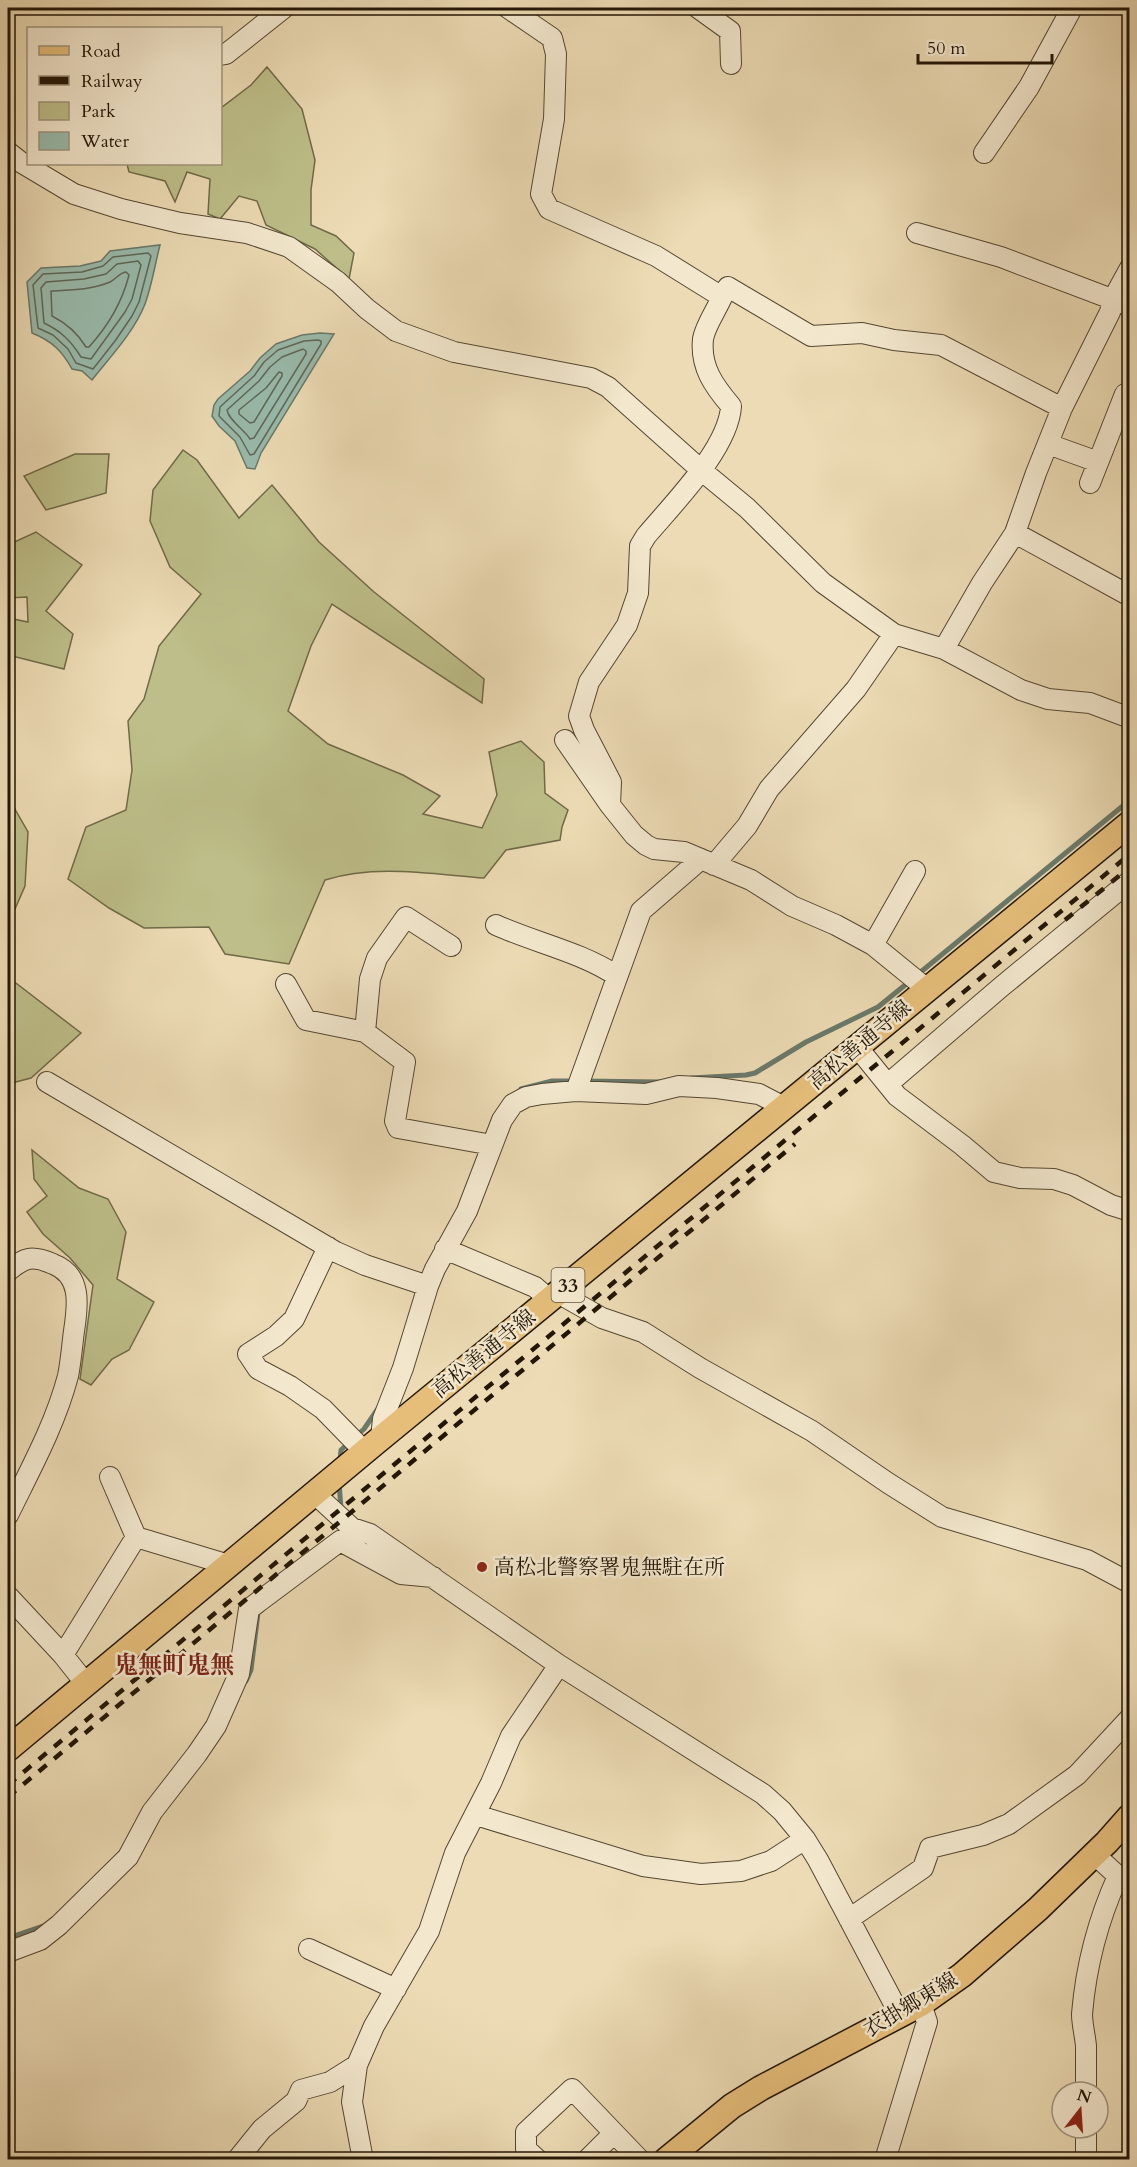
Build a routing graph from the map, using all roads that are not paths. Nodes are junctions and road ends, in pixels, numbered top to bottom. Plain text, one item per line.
1 (284, 8) edge
2 (508, 8) edge
3 (698, 8) edge
4 (1072, 8) edge
5 (222, 55) edge
6 (731, 64) dead end
7 (984, 153) dead end
8 (34, 165) edge
9 (917, 233) dead end
10 (1130, 268) edge
11 (722, 297) junction
12 (1121, 302) edge
13 (1125, 394) dead end
14 (1062, 408) junction
15 (1048, 444) junction
16 (1098, 462) junction
17 (701, 470) junction
18 (1090, 483) dead end
19 (1016, 533) junction
20 (1130, 596) edge
21 (894, 634) junction
22 (944, 649) junction
23 (1130, 718) edge
24 (565, 740) dead end
25 (610, 805) junction
26 (1130, 823) edge
27 (708, 862) junction
28 (915, 871) dead end
29 (1130, 881) edge
30 (496, 925) dead end
31 (873, 945) junction
32 (451, 946) dead end
33 (617, 976) junction
34 (286, 984) dead end
35 (927, 989) junction
36 (365, 1032) junction
37 (858, 1048) junction
38 (47, 1082) dead end
39 (888, 1084) junction
40 (576, 1091) junction
41 (784, 1107) junction
42 (492, 1145) junction
43 (1130, 1211) edge
44 (328, 1247) junction
45 (446, 1249) junction
46 (8, 1271) edge
47 (428, 1286) junction
48 (554, 1296) junction
49 (373, 1445) junction
50 (110, 1477) dead end
51 (315, 1494) junction
52 (8, 1515) edge
53 (136, 1537) junction
54 (229, 1565) junction
55 (434, 1577) junction
56 (1130, 1583) edge
57 (8, 1596) edge
58 (63, 1655) junction
59 (559, 1665) junction
60 (86, 1684) junction
61 (1130, 1719) edge
62 (8, 1749) edge
63 (476, 1815) junction
64 (1130, 1816) edge
65 (805, 1839) junction
66 (1094, 1854) junction
67 (849, 1919) junction
68 (309, 1949) dead end
69 (8, 1952) edge
70 (396, 1989) junction
71 (910, 2009) junction
72 (357, 2065) junction
73 (1086, 2080) edge
74 (614, 2133) junction
75 (1086, 2140) edge
76 (237, 2160) edge
77 (363, 2160) edge
78 (538, 2160) edge
79 (587, 2160) edge
80 (640, 2160) edge
81 (666, 2160) edge
82 (885, 2160) edge
83 (1086, 2160) edge

1 - 5 street
2 - 11 street
3 - 6 street
4 - 7 street
8 - 17 street
9 - 12 street
10 - 12 street
11 - 14 street
11 - 17 street
12 - 14 street
13 - 16 street
14 - 15 street
15 - 16 street
15 - 19 street
16 - 18 street
17 - 21 street
17 - 25 street
19 - 20 street
19 - 22 street
21 - 22 street
21 - 27 street
22 - 23 street
24 - 25 street
25 - 27 street
26 - 35 main road, 高松善通寺線 / 33
27 - 31 street
27 - 33 street
28 - 31 street
29 - 39 street
30 - 33 street
31 - 35 street
32 - 36 street
33 - 40 street
34 - 36 street
35 - 37 main road, 高松善通寺線 / 33
36 - 42 street
37 - 39 street
37 - 41 main road, 高松善通寺線 / 33
38 - 44 street
39 - 43 street
40 - 41 street
40 - 42 street
41 - 48 main road, 高松善通寺線 / 33
42 - 45 street
44 - 47 street
44 - 49 street
45 - 47 street
45 - 48 street
46 - 52 street
47 - 49 street
48 - 49 main road, 高松善通寺線 / 33
48 - 56 street
49 - 51 main road, 高松善通寺線 / 33
50 - 53 street
51 - 54 main road, 高松善通寺線 / 33
51 - 55 street
53 - 54 street
53 - 58 street
54 - 60 main road, 高松善通寺線 / 33
55 - 59 street
55 - 69 street
57 - 58 street
58 - 60 street
59 - 63 street
59 - 65 street
60 - 62 main road, 高松善通寺線 / 33
61 - 67 street
63 - 65 street
63 - 70 street
64 - 66 main road, 衣掛郷東線
65 - 67 street
66 - 71 main road, 衣掛郷東線
66 - 73 street
67 - 71 street
68 - 70 street
70 - 72 street
71 - 81 main road, 衣掛郷東線
71 - 82 street
72 - 76 street
72 - 77 street
74 - 78 street
74 - 79 street
74 - 80 street
75 - 83 street

